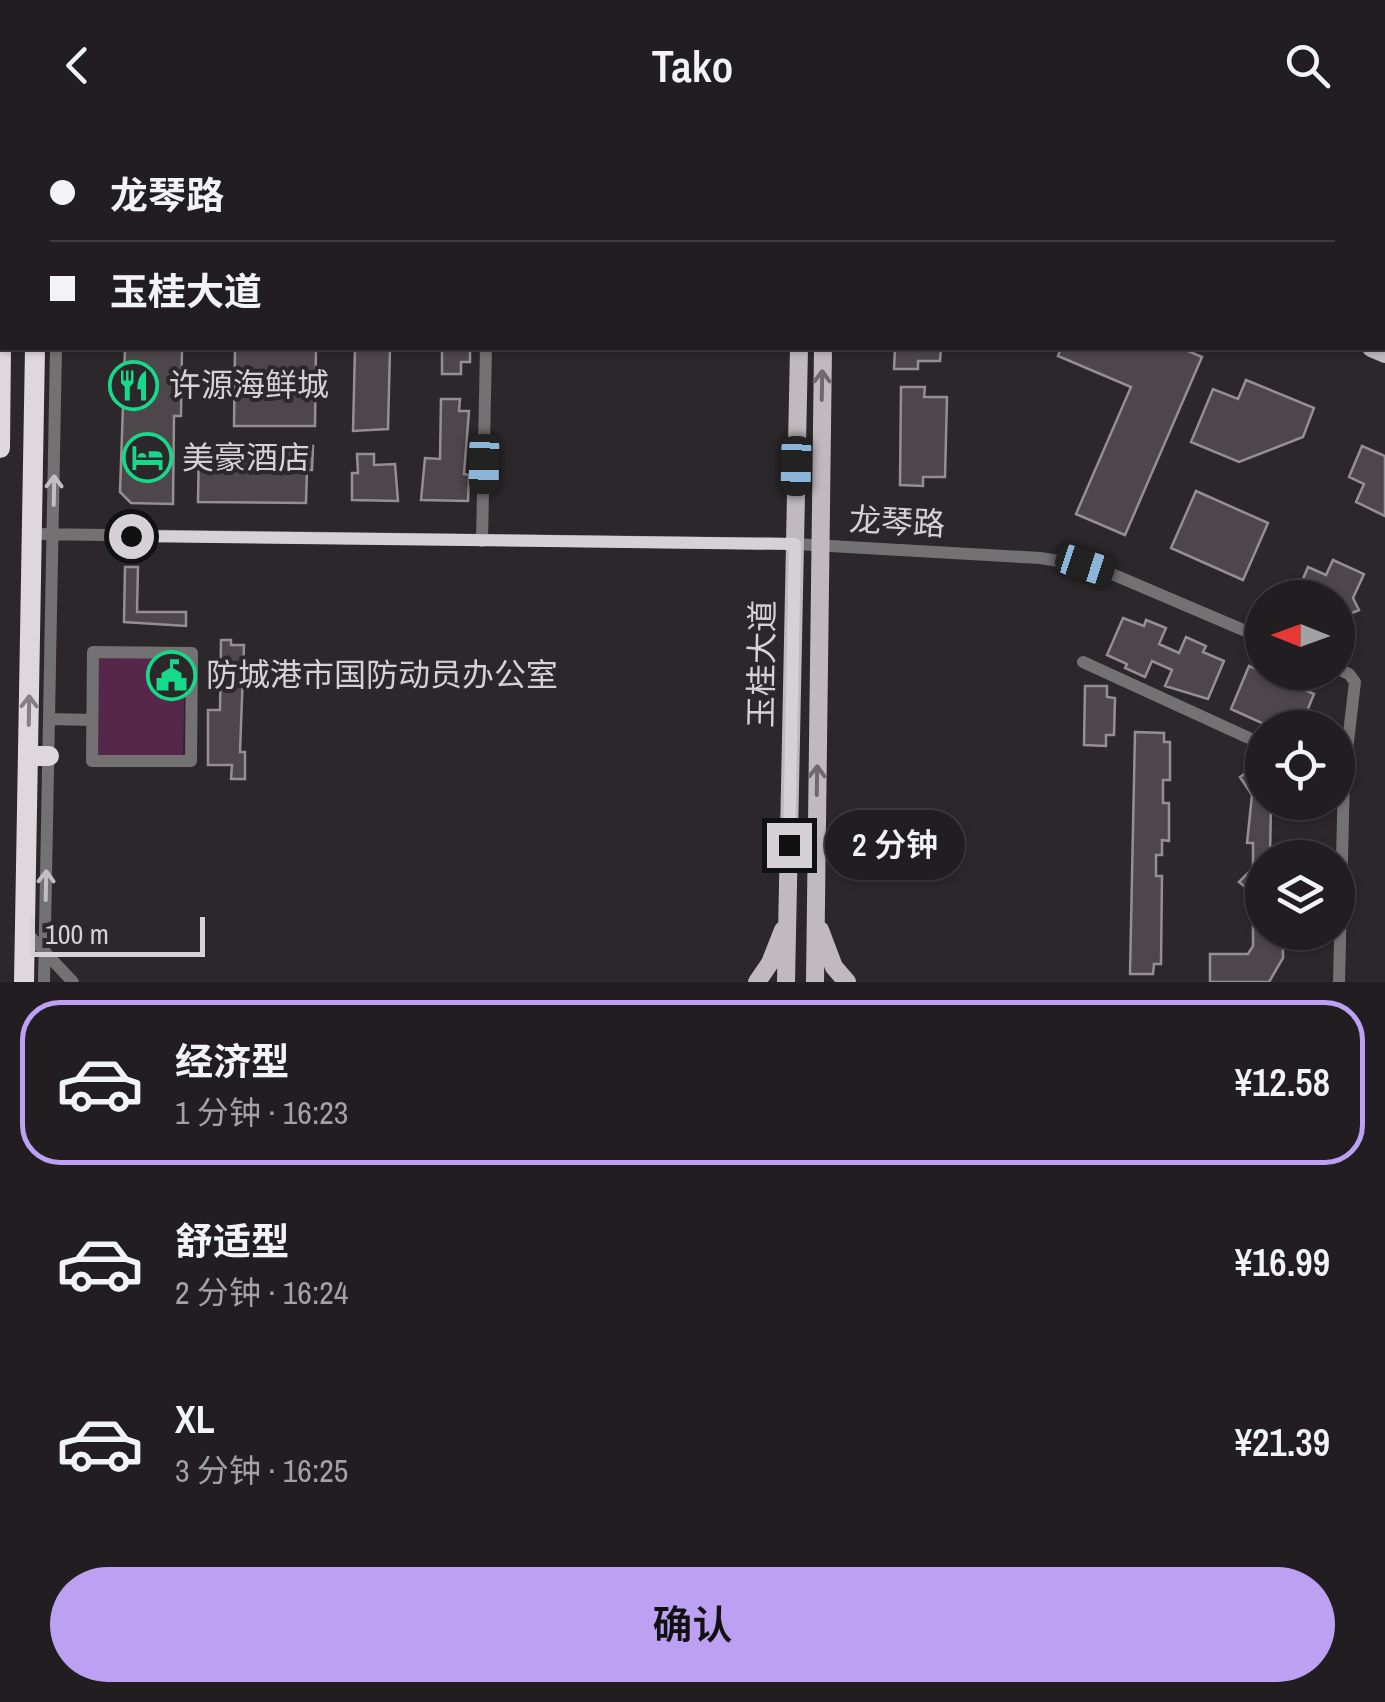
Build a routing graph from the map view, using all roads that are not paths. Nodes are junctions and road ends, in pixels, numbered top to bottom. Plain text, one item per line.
1 (1, 350) edge
2 (35, 350) edge
3 (56, 350) edge
4 (486, 350) edge
5 (799, 350) edge
6 (822, 350) edge
7 (0, 448) edge
8 (43, 534) junction
9 (482, 541) junction
10 (795, 544) junction
11 (820, 545) junction
12 (1245, 631) edge
13 (1083, 662) dead end
14 (49, 720) junction
15 (92, 720) junction
16 (1245, 736) edge
17 (38, 756) junction
18 (1341, 820) edge
19 (788, 920) junction
20 (816, 920) junction
21 (25, 931) junction
22 (44, 955) junction
23 (24, 982) edge
24 (44, 982) edge
25 (73, 982) edge
26 (757, 982) edge
27 (786, 982) edge
28 (815, 982) edge
29 (846, 982) edge
30 (1339, 982) edge

1 - 7 highway
2 - 8 highway
8 -> 3 street
4 - 9 street
5 - 10 main road, 玉桂大道
11 -> 6 main road, 玉桂大道
8 - 9 street, 龙琴路
8 - 14 street
17 -> 8 highway
9 - 10 street, 龙琴路
10 - 11 street, 龙琴路
10 - 19 main road, 玉桂大道
11 - 12 street, 龙琴路
20 -> 11 main road, 玉桂大道
13 - 16 street
14 - 15 street
14 - 17 street
15 - 15 street
17 - 21 highway
22 -> 17 street
18 - 30 street
19 - 26 main road
19 - 27 main road, 玉桂大道
20 - 28 main road, 玉桂大道
20 - 29 main road
21 - 22 street
21 - 23 highway
22 - 24 street
22 - 25 street

